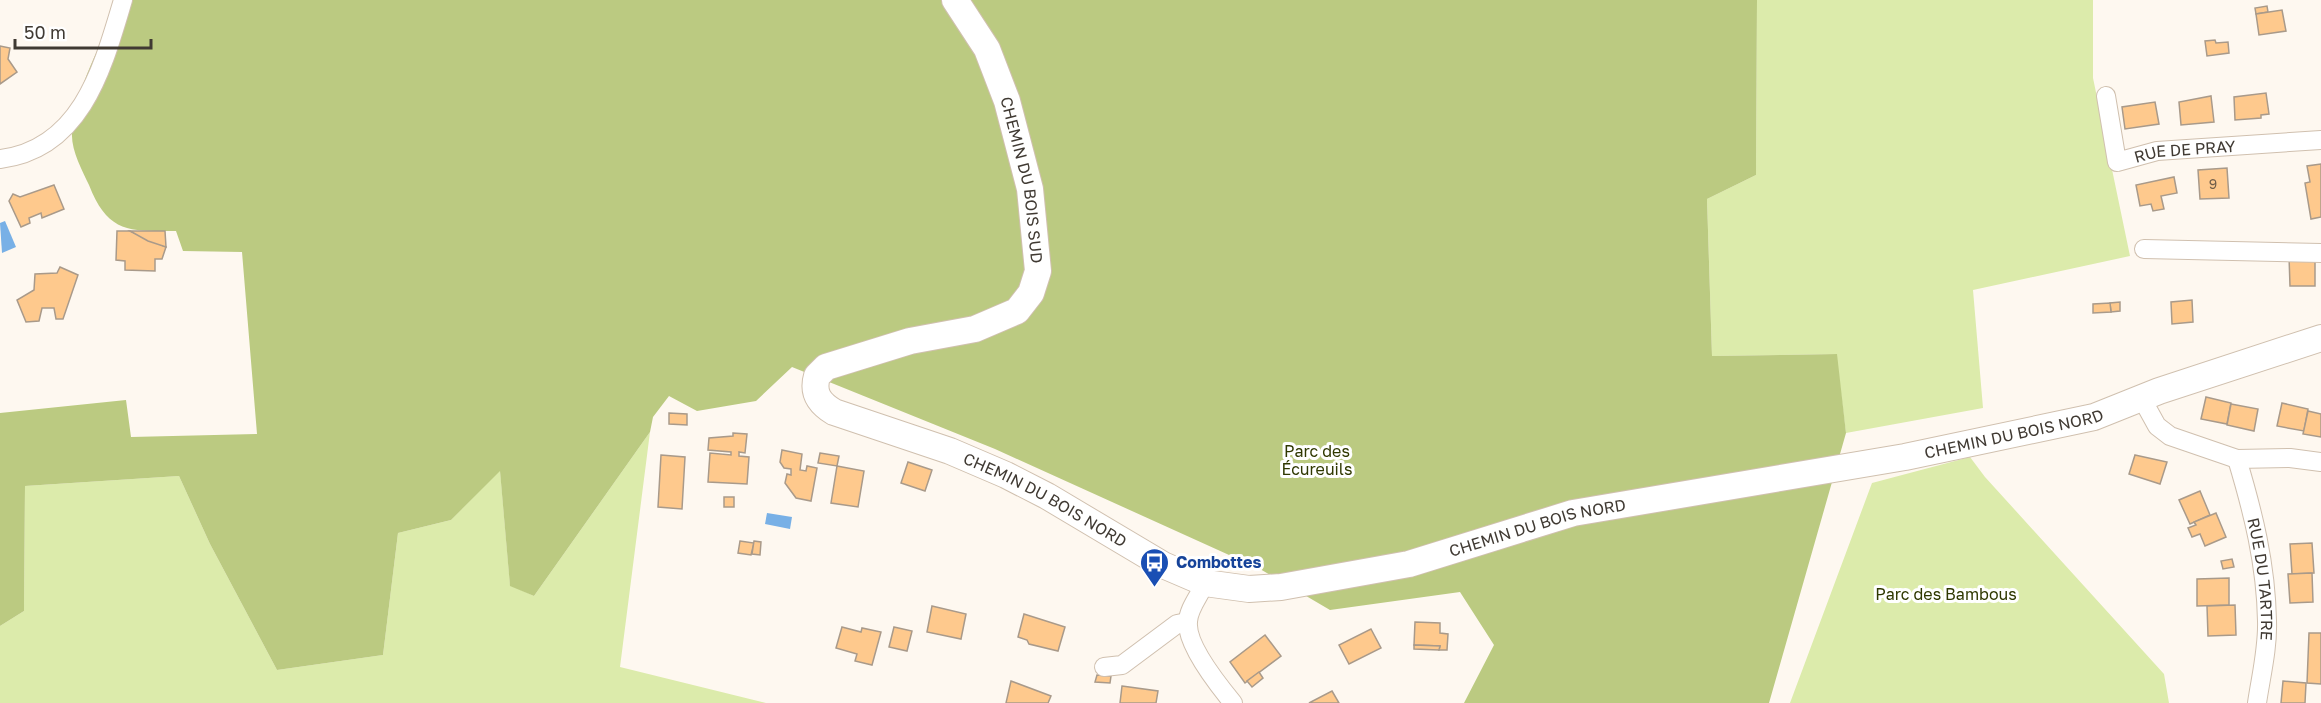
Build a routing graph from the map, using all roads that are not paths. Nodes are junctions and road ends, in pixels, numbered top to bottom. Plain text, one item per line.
1 (123, 0) edge
2 (955, 0) edge
3 (2106, 96) dead end
4 (2321, 140) edge
5 (0, 159) edge
6 (2144, 249) dead end
7 (2321, 253) edge
8 (2321, 338) edge
9 (826, 367) joint
10 (2141, 397) junction
11 (2236, 459) junction
12 (2321, 462) edge
13 (1205, 584) junction
14 (1188, 622) junction
15 (1104, 667) dead end
16 (1233, 703) edge
17 (2257, 703) edge

1 - 5 street
2 - 9 street, CHEMIN DU BOIS SUD
3 - 4 street, RUE DE PRAY
6 - 7 street
8 - 10 street, CHEMIN DU BOIS NORD
9 - 13 street, CHEMIN DU BOIS NORD
10 - 11 street
10 - 13 street, CHEMIN DU BOIS NORD
11 - 12 street
11 - 17 street, RUE DU TARTRE
13 - 14 street
14 - 15 street
14 - 16 street

